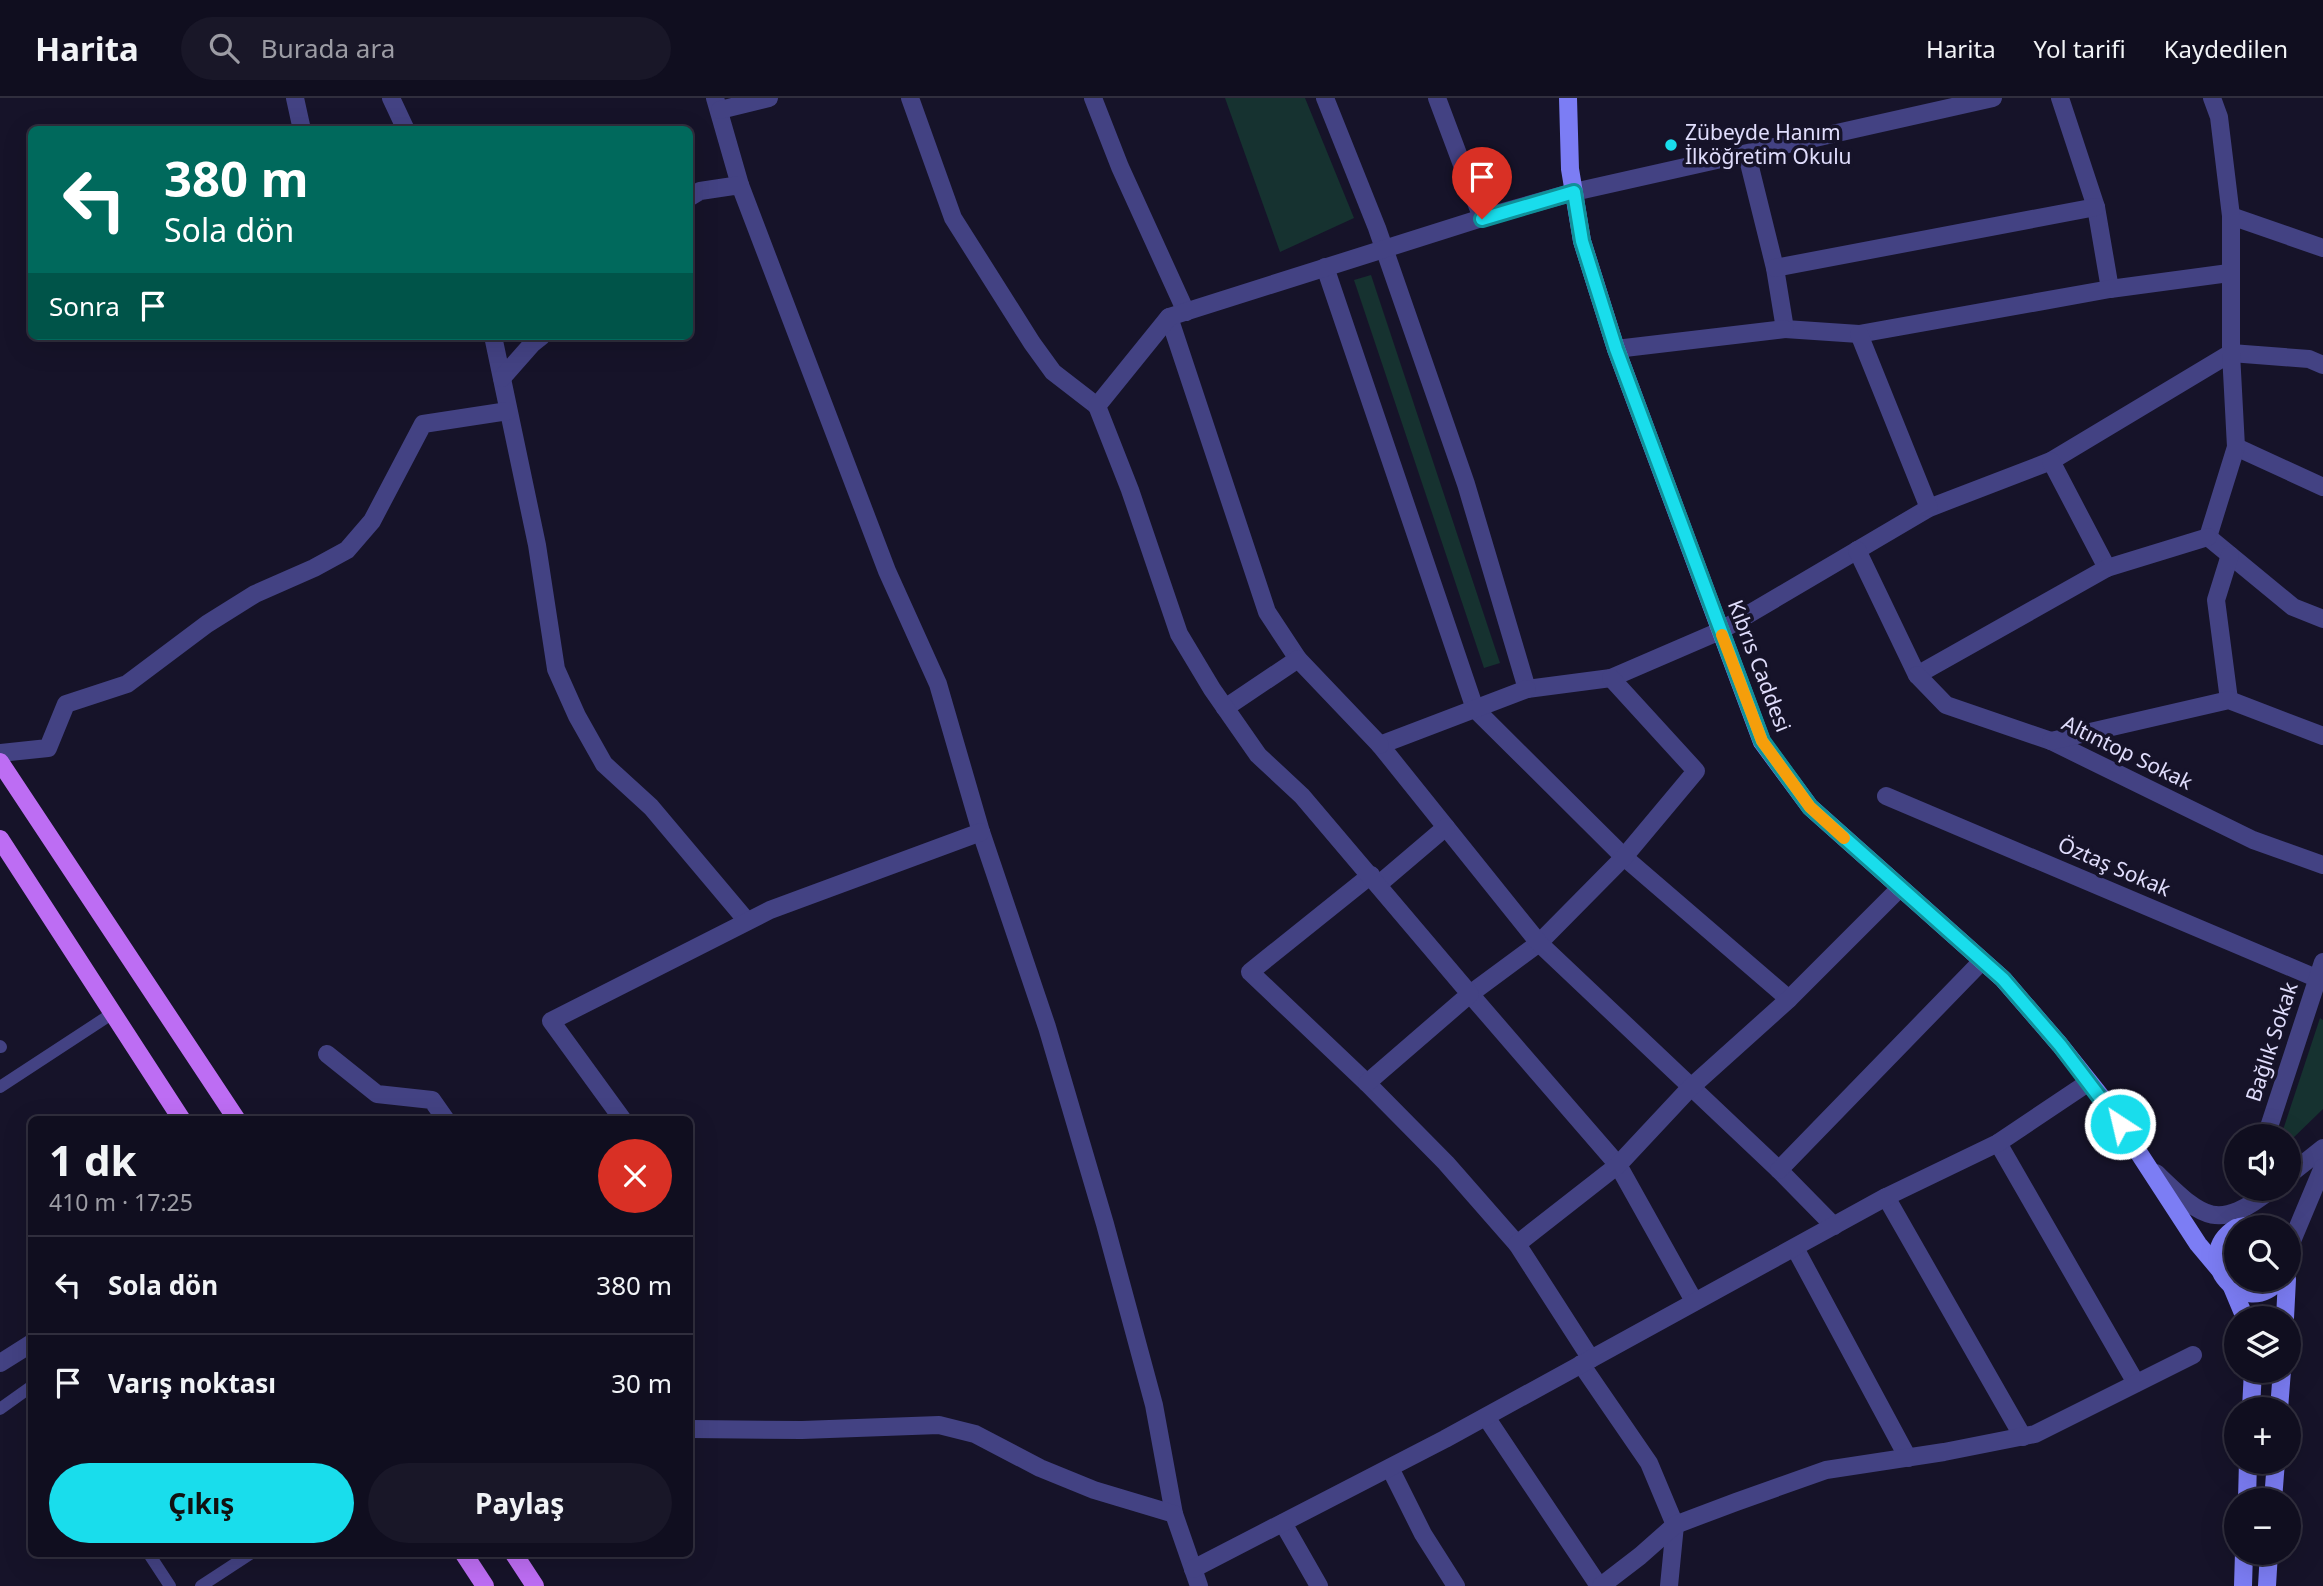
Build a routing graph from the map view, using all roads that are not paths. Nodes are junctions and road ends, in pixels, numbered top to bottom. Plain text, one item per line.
1 (295, 98) edge
2 (391, 98) edge
3 (769, 98) edge
4 (910, 98) edge
5 (1093, 98) edge
6 (1325, 98) edge
7 (1437, 98) edge
8 (1567, 98) edge
9 (1993, 98) edge
10 (2060, 98) edge
11 (2212, 98) edge
12 (717, 104) edge
13 (301, 126) edge
14 (404, 126) edge
15 (1747, 155) junction
16 (740, 185) junction
17 (1574, 192) junction
18 (693, 195) edge
19 (2096, 207) junction
20 (2231, 216) junction
21 (1482, 219) junction
22 (2323, 248) edge
23 (1385, 250) junction
24 (1325, 267) junction
25 (1774, 268) junction
26 (2230, 273) junction
27 (2110, 289) junction
28 (1177, 314) junction
29 (1785, 328) junction
30 (1859, 334) junction
31 (494, 340) edge
32 (537, 340) edge
33 (1616, 349) junction
34 (2231, 353) junction
35 (2323, 365) edge
36 (502, 378) junction
37 (1097, 406) junction
38 (508, 411) junction
39 (2236, 447) junction
40 (2051, 461) junction
41 (2323, 487) edge
42 (1929, 508) junction
43 (2208, 537) junction
44 (1857, 550) junction
45 (2230, 555) junction
46 (2107, 568) junction
47 (2323, 619) edge
48 (1720, 631) junction
49 (1298, 659) junction
50 (1917, 675) junction
51 (1611, 678) junction
52 (1527, 690) junction
53 (2229, 700) junction
54 (1225, 708) junction
55 (1475, 709) junction
56 (2323, 736) edge
57 (2051, 741) junction
58 (1380, 745) junction
59 (0, 753) edge
60 (0, 762) edge
61 (1886, 796) dead end
62 (1446, 827) junction
63 (981, 832) junction
64 (0, 839) edge
65 (1624, 858) junction
66 (2323, 865) edge
67 (1375, 880) junction
68 (1899, 889) junction
69 (747, 921) junction
70 (1539, 943) junction
71 (1982, 961) junction
72 (2321, 974) edge
73 (1471, 994) junction
74 (1790, 999) junction
75 (113, 1013) junction
76 (327, 1054) dead end
77 (2089, 1082) junction
78 (1367, 1083) junction
79 (0, 1087) edge
80 (1690, 1088) junction
81 (179, 1116) edge
82 (234, 1116) edge
83 (443, 1116) edge
84 (621, 1116) edge
85 (2270, 1124) edge
86 (1998, 1143) junction
87 (2323, 1148) edge
88 (2146, 1164) junction
89 (1618, 1165) junction
90 (2301, 1165) edge
91 (2323, 1167) edge
92 (1779, 1170) junction
93 (1886, 1197) junction
94 (2246, 1201) edge
95 (2301, 1219) edge
96 (1834, 1226) junction
97 (2224, 1238) edge
98 (1517, 1244) junction
99 (1795, 1248) junction
100 (2219, 1269) junction
101 (2224, 1279) edge
102 (1694, 1301) junction
103 (28, 1346) edge
104 (2193, 1355) dead end
105 (1586, 1362) junction
106 (0, 1363) edge
107 (2136, 1383) junction
108 (28, 1389) edge
109 (0, 1409) edge
110 (1486, 1417) junction
111 (693, 1429) edge
112 (2023, 1437) junction
113 (1908, 1458) junction
114 (1390, 1468) junction
115 (1174, 1514) junction
116 (1283, 1523) junction
117 (1675, 1525) junction
118 (151, 1557) edge
119 (245, 1557) edge
120 (466, 1557) edge
121 (516, 1557) edge
122 (2244, 1565) edge
123 (2268, 1565) edge
124 (1193, 1569) junction
125 (170, 1586) edge
126 (201, 1586) edge
127 (485, 1586) edge
128 (535, 1586) edge
129 (1199, 1586) edge
130 (1319, 1586) edge
131 (1456, 1586) edge
132 (1600, 1586) edge
133 (1669, 1586) edge
134 (2243, 1586) edge
135 (2267, 1586) edge

1 - 13 street
2 - 14 street
3 - 12 street
4 - 37 street
5 - 28 street
6 - 23 street
7 - 21 street
8 - 17 main road, Kıbrıs Caddesi
9 - 15 street
10 - 19 street
11 - 20 street
12 - 16 street
15 - 17 street
15 - 25 street
16 - 18 street
16 - 63 street
17 - 21 street
17 - 33 main road, Kıbrıs Caddesi
19 - 25 street
19 - 27 street
20 - 22 street
20 - 26 street
21 - 23 street
23 - 24 street
23 - 52 street
24 - 28 street
24 - 55 street
25 - 29 street
26 - 27 street
26 - 34 street
27 - 30 street
28 - 37 street
28 - 49 street
29 - 30 street
29 - 33 street
30 - 42 street
31 - 36 street
32 - 36 street
33 - 48 main road, Kıbrıs Caddesi
34 - 35 street
34 - 39 street
34 - 40 street
36 - 38 street
37 - 54 street
38 - 59 street
38 - 69 street
39 - 41 street
39 - 43 street
40 - 42 street
40 - 46 street
42 - 44 street
43 - 45 street
43 - 46 street
44 - 48 street
44 - 50 street, Altıntop Sokak
45 - 47 street
45 - 53 street
46 - 50 street
48 - 51 street
48 - 68 main road, Kıbrıs Caddesi
49 - 54 street
49 - 58 street
50 - 57 street, Altıntop Sokak
51 - 52 street
51 - 65 street
52 - 55 street
53 - 56 street
53 - 57 street
54 - 67 street
55 - 58 street
55 - 65 street
57 - 66 street, Altıntop Sokak
58 - 62 street
60 - 82 main road
61 - 72 street, Öztaş Sokak
62 - 67 street
62 - 70 street
63 - 69 street
63 - 115 street
64 - 75 main road
65 - 70 street
65 - 74 street
67 - 73 street
67 - 78 street
68 - 71 main road, Kıbrıs Caddesi
68 - 74 street
69 - 84 street
70 - 73 street
70 - 80 street
71 - 77 main road, Kıbrıs Caddesi
71 - 92 street
72 - 85 street, Bağlık Sokak
73 - 78 street
73 - 89 street
74 - 80 street
75 - 79 lane
75 - 81 main road
76 - 83 street
77 - 86 street
77 - 88 main road, Kıbrıs Caddesi
78 - 98 street
80 - 89 street
80 - 92 street
86 - 93 street
86 - 107 street
87 - 90 street
88 - 94 street
88 - 100 main road, Kıbrıs Caddesi
89 - 98 street
89 - 102 street
91 - 95 street
92 - 96 street
93 - 96 street
93 - 112 street
96 - 99 street
97 - 100 main road
98 - 105 street
99 - 102 street
99 - 113 street
100 - 101 main road, Kıbrıs Caddesi
102 - 105 street
103 - 106 street
104 - 107 street
105 - 110 street
105 - 117 street
107 - 112 street
108 - 109 lane
110 - 114 street
110 - 132 street
111 - 115 street
112 - 113 street
113 - 117 street
114 - 116 street
114 - 131 street
115 - 124 street
116 - 124 street
116 - 130 street
117 - 132 street
117 - 133 street
118 - 125 lane
119 - 126 lane
120 - 127 main road
121 - 128 main road
122 - 134 main road
123 - 135 main road
124 - 129 street

